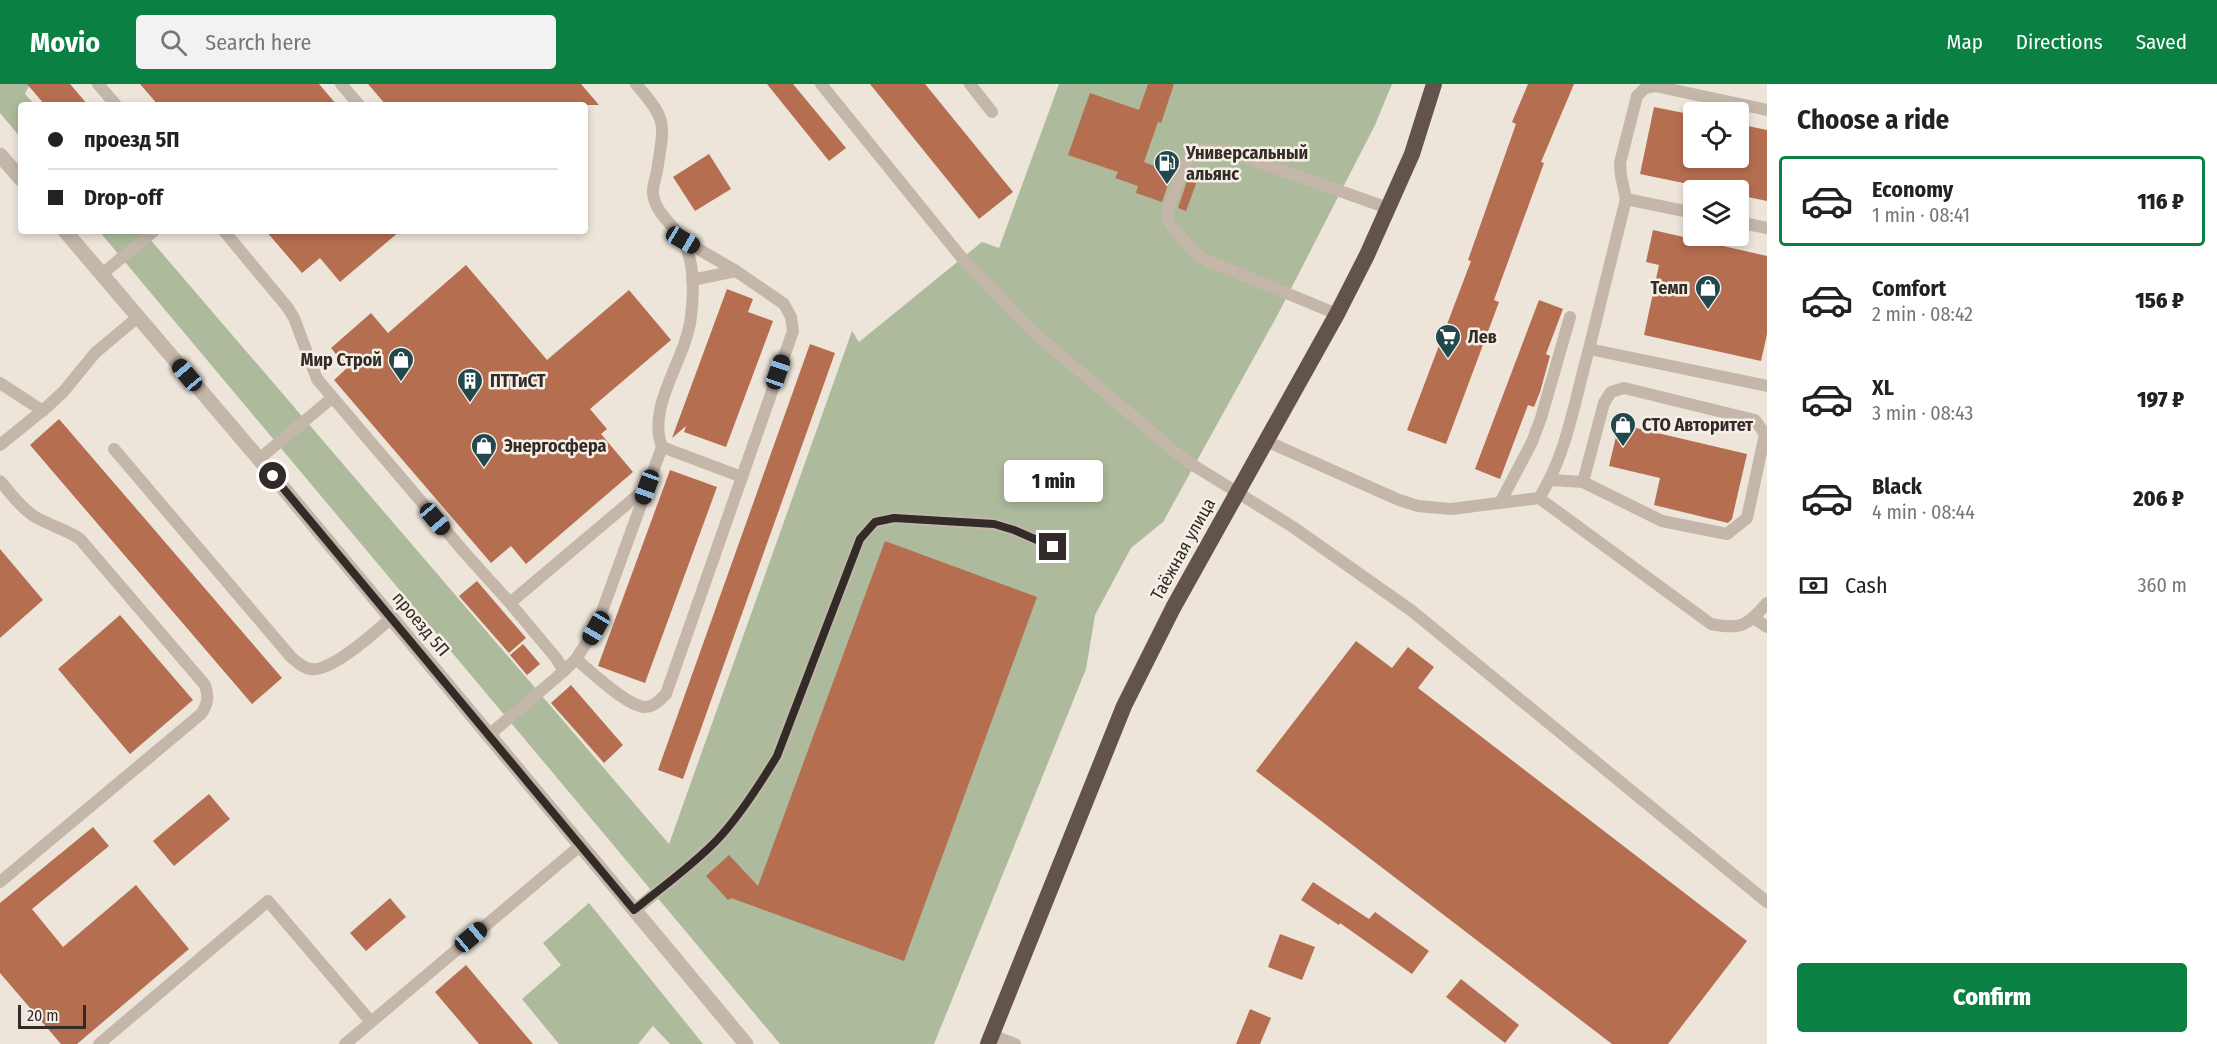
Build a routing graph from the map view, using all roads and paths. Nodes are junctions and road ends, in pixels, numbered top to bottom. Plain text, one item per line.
1 (98, 84) edge
2 (340, 84) edge
3 (636, 84) edge
4 (821, 84) edge
5 (970, 84) edge
6 (1434, 84) edge
7 (113, 102) edge
8 (356, 102) edge
9 (1767, 110) edge
10 (992, 111) dead end
11 (0, 154) edge
12 (18, 175) edge
13 (1626, 199) junction
14 (1388, 208) junction
15 (1683, 211) edge
16 (1749, 224) edge
17 (1767, 228) edge
18 (68, 234) edge
19 (150, 234) edge
20 (226, 234) edge
21 (683, 240) junction
22 (736, 271) junction
23 (102, 274) junction
24 (692, 280) junction
25 (1337, 314) junction
26 (1570, 316) dead end
27 (138, 317) junction
28 (1589, 349) junction
29 (0, 383) edge
30 (1767, 386) edge
31 (332, 398) junction
32 (43, 411) junction
33 (1266, 441) junction
34 (0, 446) edge
35 (662, 447) junction
36 (114, 449) dead end
37 (259, 459) junction
38 (742, 477) junction
39 (1551, 480) junction
40 (0, 481) edge
41 (1583, 482) junction
42 (647, 487) junction
43 (1238, 491) junction
44 (1539, 498) junction
45 (1500, 503) junction
46 (1053, 547) dead end
47 (510, 603) junction
48 (1767, 603) edge
49 (391, 618) junction
50 (1754, 618) junction
51 (1767, 627) edge
52 (576, 659) junction
53 (564, 671) junction
54 (489, 735) junction
55 (581, 845) junction
56 (0, 882) edge
57 (1767, 902) edge
58 (634, 910) junction
59 (371, 1022) junction
60 (990, 1040) edge
61 (99, 1044) edge
62 (345, 1044) edge
63 (746, 1044) edge
64 (1015, 1044) edge

1 - 7 lane
2 - 8 lane
3 - 21 lane
4 - 43 lane
5 - 10 lane
6 - 14 highway, Таёжная улица
9 - 13 lane
11 - 12 street
13 - 15 lane
13 - 28 lane
14 - 25 highway, Таёжная улица
14 - 25 lane
16 - 17 lane
18 - 23 street, проезд 5П
19 - 23 lane
20 - 31 lane
21 - 22 lane
21 - 24 lane
22 - 24 lane
22 - 38 lane
23 - 27 street, проезд 5П
24 - 35 lane
25 - 33 highway, Таёжная улица
26 - 45 lane
27 - 32 lane
27 - 37 street, проезд 5П
28 - 30 lane
28 - 39 lane
29 - 32 lane
31 - 37 lane
31 - 47 lane
32 - 34 lane
33 - 43 highway, Таёжная улица
33 - 45 lane
35 - 38 lane
35 - 42 lane
36 - 49 lane
37 - 49 street, проезд 5П
38 - 52 lane
39 - 41 lane
39 - 44 lane
40 - 56 lane
41 - 41 lane
42 - 47 lane
42 - 52 lane
43 - 57 lane
43 - 60 highway, Таёжная улица
44 - 45 lane
44 - 50 lane
46 - 58 lane
47 - 53 lane
48 - 50 lane
49 - 54 street, проезд 5П
50 - 51 lane
52 - 53 lane
53 - 54 lane
54 - 55 street, проезд 5П
55 - 58 street, проезд 5П
55 - 59 lane
58 - 63 street, проезд 5П
59 - 61 lane
59 - 62 lane
60 - 64 lane

